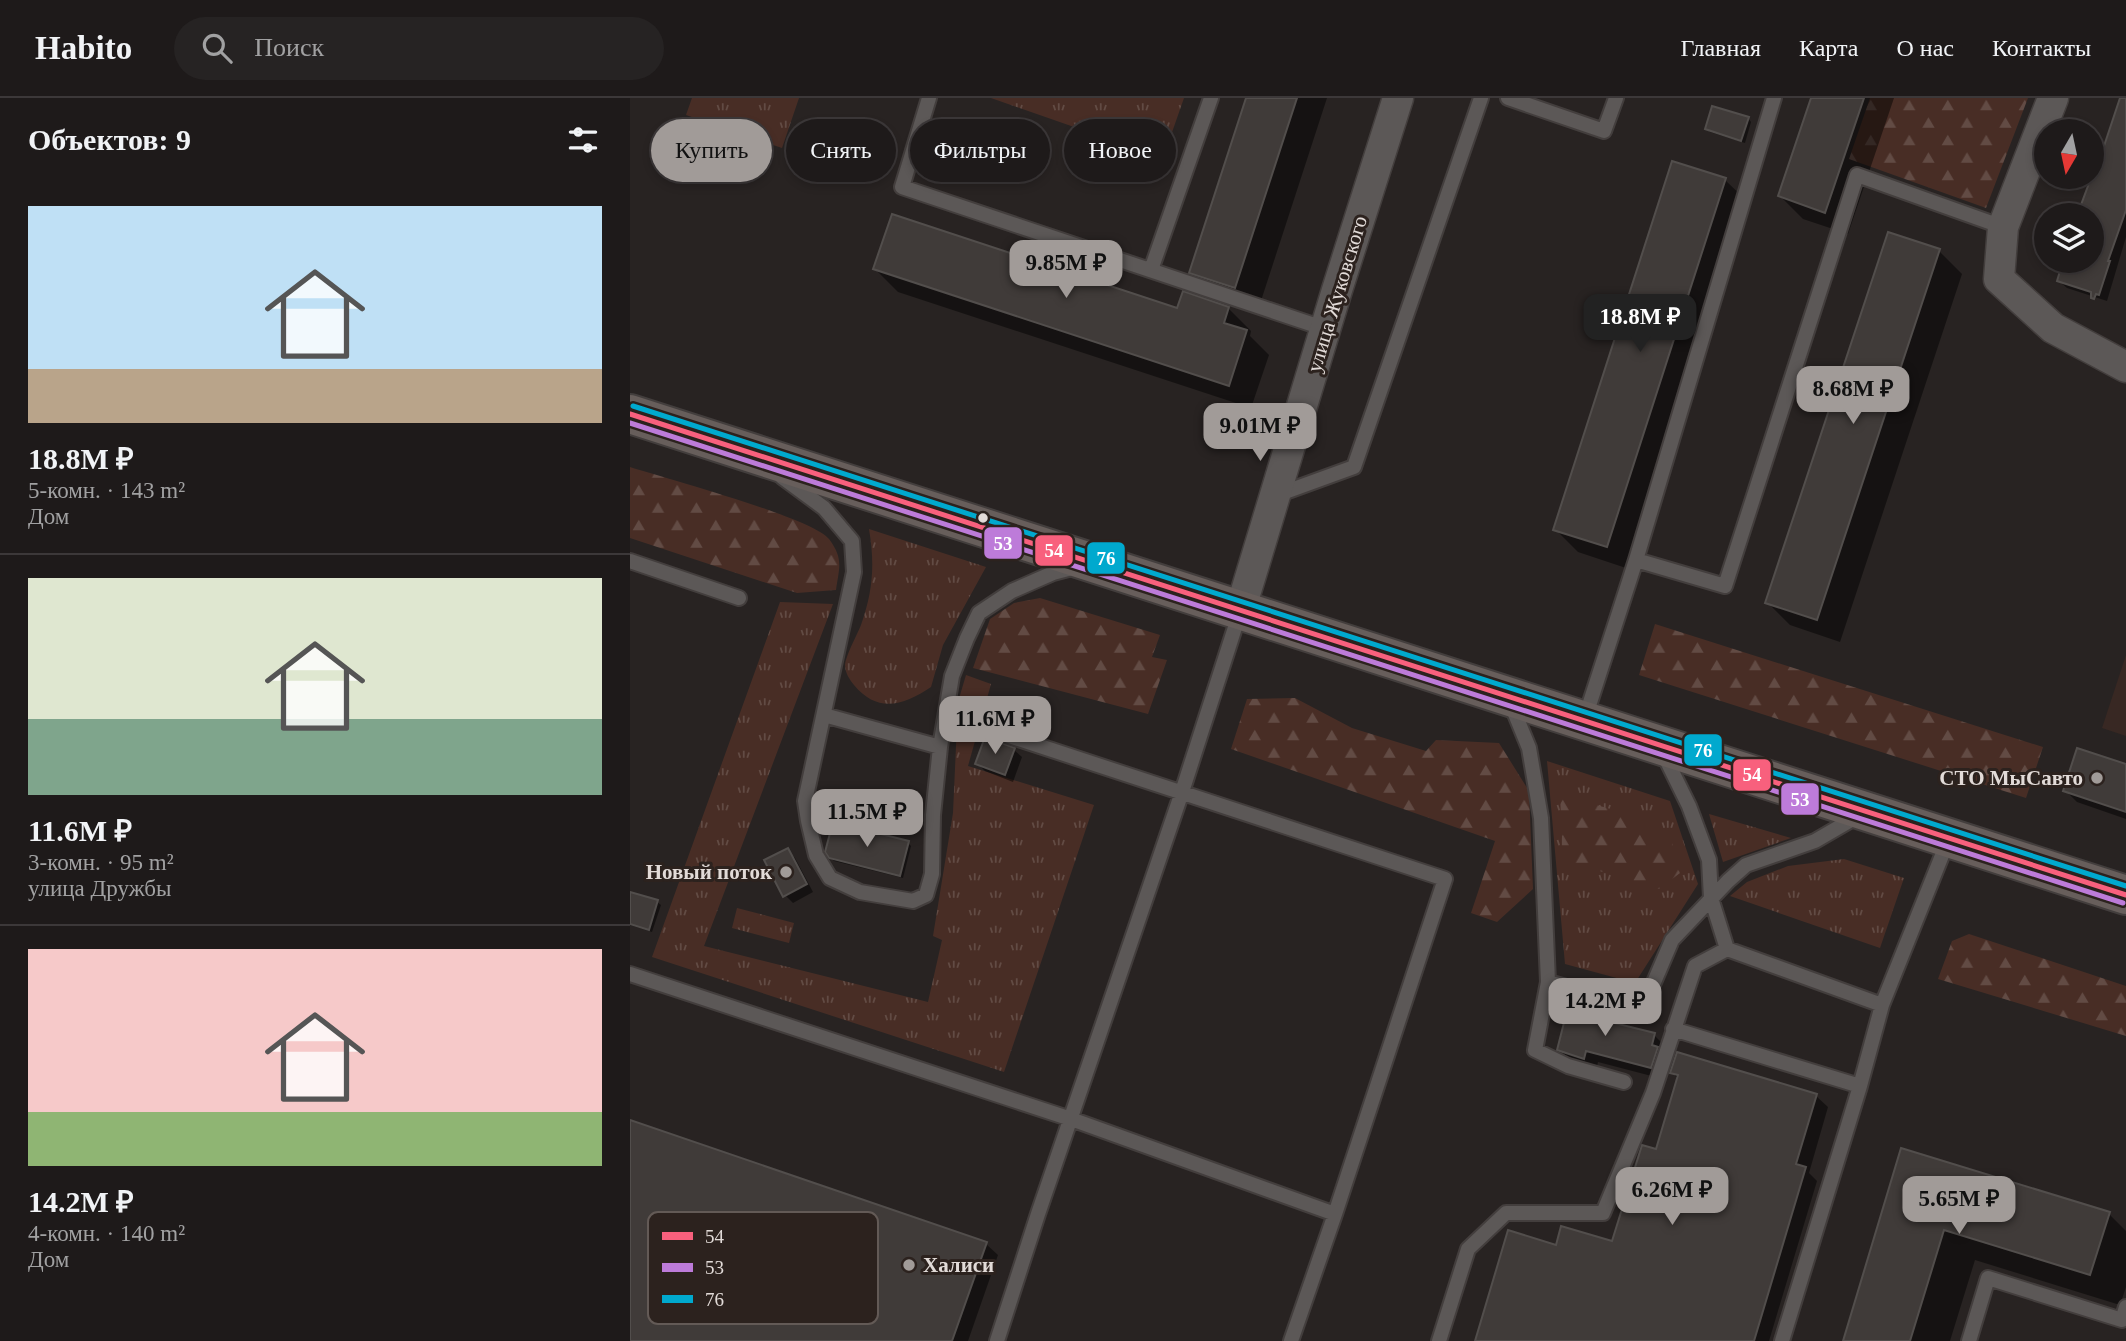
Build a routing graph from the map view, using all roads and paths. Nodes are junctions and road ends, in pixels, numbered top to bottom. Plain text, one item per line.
1 (929, 98) edge
2 (1211, 98) edge
3 (1398, 98) edge
4 (1480, 98) edge
5 (1507, 98) edge
6 (1616, 98) edge
7 (1774, 98) edge
8 (2053, 98) edge
9 (2003, 227) junction
10 (1151, 270) junction
11 (1326, 329) junction
12 (2126, 367) edge
13 (630, 414) edge
14 (751, 453) junction
15 (1277, 495) junction
16 (1636, 560) junction
17 (630, 561) edge
18 (1093, 563) junction
19 (739, 598) dead end
20 (1240, 611) junction
21 (1507, 697) junction
22 (824, 715) junction
23 (1584, 722) junction
24 (991, 730) dead end
25 (1659, 745) junction
26 (940, 747) junction
27 (1182, 792) junction
28 (1866, 812) junction
29 (1949, 838) junction
30 (2126, 895) edge
31 (1712, 898) junction
32 (1727, 949) junction
33 (630, 974) edge
34 (1548, 982) junction
35 (1882, 1005) junction
36 (1673, 1029) junction
37 (1624, 1082) dead end
38 (1860, 1086) junction
39 (1071, 1118) junction
40 (1335, 1214) junction
41 (2125, 1316) edge
42 (997, 1341) edge
43 (1291, 1341) edge
44 (1439, 1341) edge
45 (1782, 1341) edge
46 (1969, 1341) edge

1 - 10 lane
2 - 10 lane
3 - 11 street, улица Жуковского
4 - 15 lane
5 - 6 lane
7 - 16 lane
8 - 9 street
9 - 12 street
9 - 16 lane
10 - 11 lane
11 - 15 street, улица Жуковского
13 - 14 main road
14 - 18 main road
14 - 22 lane
15 - 20 street, улица Жуковского
16 - 23 lane
17 - 19 lane
18 - 20 main road
18 - 26 lane
20 - 21 main road
20 - 27 lane
21 - 23 main road
21 - 34 lane
22 - 26 lane
22 - 26 lane
23 - 25 main road
24 - 27 lane
25 - 28 main road
25 - 31 lane
27 - 39 lane
27 - 40 lane
28 - 29 main road
28 - 31 lane
29 - 30 main road
29 - 35 lane
31 - 32 lane
31 - 34 lane
32 - 35 lane
32 - 36 lane
33 - 39 lane
34 - 37 lane
35 - 38 lane
36 - 38 lane
36 - 44 lane
38 - 45 lane
39 - 40 lane
39 - 42 lane
40 - 43 lane
41 - 46 lane

